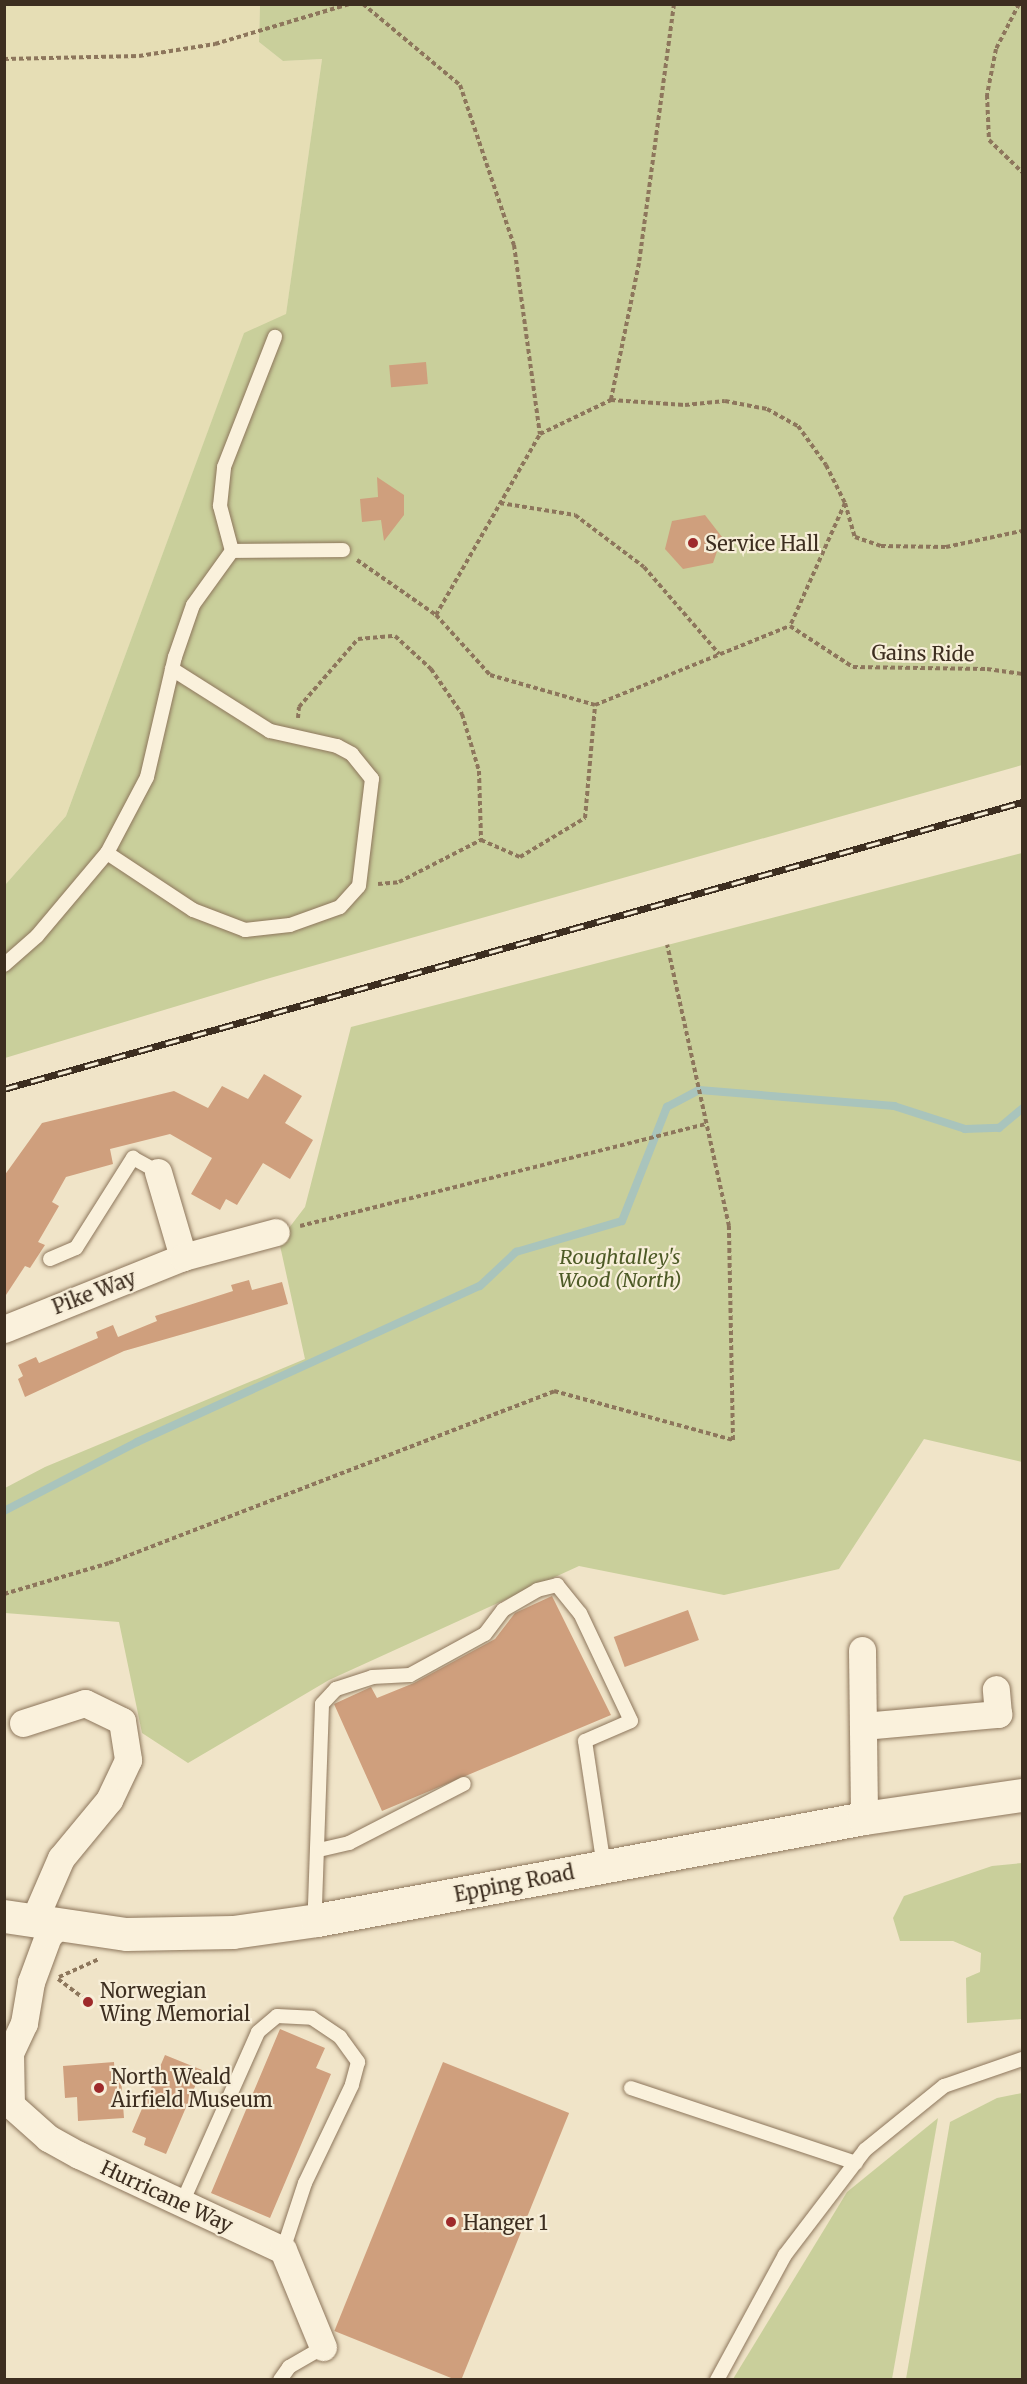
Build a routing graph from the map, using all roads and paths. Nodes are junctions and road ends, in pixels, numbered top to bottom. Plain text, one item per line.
1 (349, 4) edge
2 (363, 4) edge
3 (674, 4) edge
4 (1019, 4) edge
5 (4, 59) edge
6 (1023, 172) edge
7 (275, 337) dead end
8 (611, 400) junction
9 (540, 434) junction
10 (500, 503) junction
11 (845, 503) junction
12 (1023, 531) edge
13 (343, 550) joint
14 (232, 551) junction
15 (436, 615) junction
16 (789, 626) junction
17 (719, 654) junction
18 (172, 669) junction
19 (1023, 674) edge
20 (595, 705) junction
21 (297, 737) junction
22 (481, 840) junction
23 (107, 853) junction
24 (359, 886) junction
25 (667, 945) dead end
26 (4, 965) edge
27 (706, 1124) junction
28 (158, 1172) joint
29 (276, 1232) joint
30 (183, 1257) junction
31 (50, 1259) dead end
32 (4, 1329) edge
33 (4, 1594) edge
34 (862, 1650) dead end
35 (996, 1689) dead end
36 (23, 1723) dead end
37 (862, 1726) junction
38 (464, 1784) dead end
39 (1023, 1795) edge
40 (864, 1818) junction
41 (319, 1850) junction
42 (604, 1866) junction
43 (317, 1920) junction
44 (32, 1921) edge
45 (105, 1957) dead end
46 (57, 1978) junction
47 (51, 1981) dead end
48 (83, 1998) dead end
49 (7, 2049) edge
50 (1023, 2059) edge
51 (631, 2088) dead end
52 (8, 2107) edge
53 (856, 2163) junction
54 (182, 2203) junction
55 (283, 2250) junction
56 (322, 2347) joint
57 (280, 2379) edge
58 (717, 2379) edge

1 - 5 path
2 - 9 path
3 - 8 path
4 - 6 path
7 - 14 lane
8 - 9 path
8 - 11 path
9 - 10 path
10 - 15 path
10 - 17 path
11 - 12 path
11 - 16 path
13 - 14 lane
13 - 15 path
14 - 18 lane
15 - 20 path
16 - 17 path
16 - 19 path, Gains Ride
17 - 20 path
18 - 21 lane
18 - 23 lane
20 - 22 path
21 - 22 path
21 - 24 lane
22 - 24 path
23 - 24 lane
23 - 26 lane
25 - 27 path
27 - 29 path
27 - 33 path
28 - 30 street
28 - 31 lane
29 - 30 street, Pike Way
30 - 32 street, Pike Way
34 - 37 street
35 - 37 street
36 - 44 street, Hurricane Way
37 - 40 street
38 - 41 lane
39 - 40 main road, Epping Road
40 - 42 main road, Epping Road
41 - 42 lane
41 - 43 lane
42 - 43 main road, Epping Road
43 - 44 main road, Epping Road
44 - 49 street, Hurricane Way
45 - 46 path
46 - 47 path
46 - 48 path
49 - 52 street, Hurricane Way
50 - 53 lane
51 - 53 lane
52 - 54 street, Hurricane Way
53 - 58 lane
54 - 55 street, Hurricane Way
54 - 55 lane
55 - 56 street
56 - 57 lane

